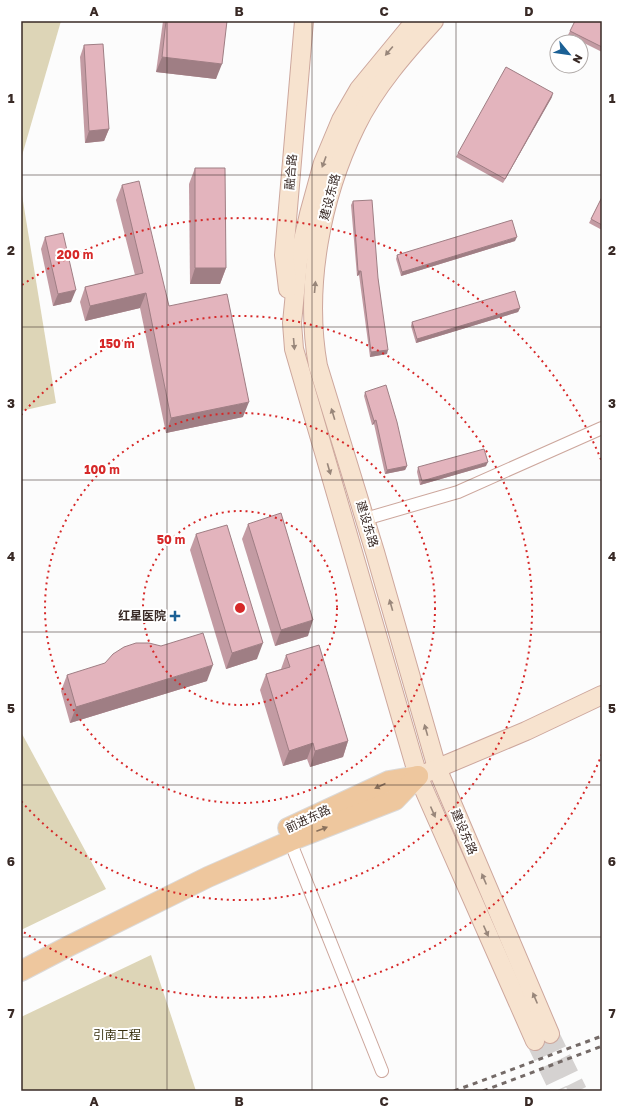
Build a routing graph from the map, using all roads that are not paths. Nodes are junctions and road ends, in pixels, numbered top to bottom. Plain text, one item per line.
1 (304, 21) edge
2 (415, 21) edge
3 (434, 21) edge
4 (292, 323) junction
5 (602, 428) edge
6 (365, 519) junction
7 (602, 695) edge
8 (437, 768) junction
9 (418, 776) junction
10 (290, 841) junction
11 (21, 958) edge
12 (21, 971) edge
13 (382, 1071) dead end

1 - 4 main road, 融合路
2 -> 4 main road, 建设东路
6 -> 3 main road, 建设东路
4 -> 9 main road, 建设东路
5 - 6 street
8 -> 6 main road, 建设东路
7 - 8 main road, 前进东路
8 - 9 main road, 前进东路
9 -> 8 main road, 建设东路
10 -> 9 main road
9 -> 11 main road, 前进东路
10 - 12 main road
10 - 13 street

